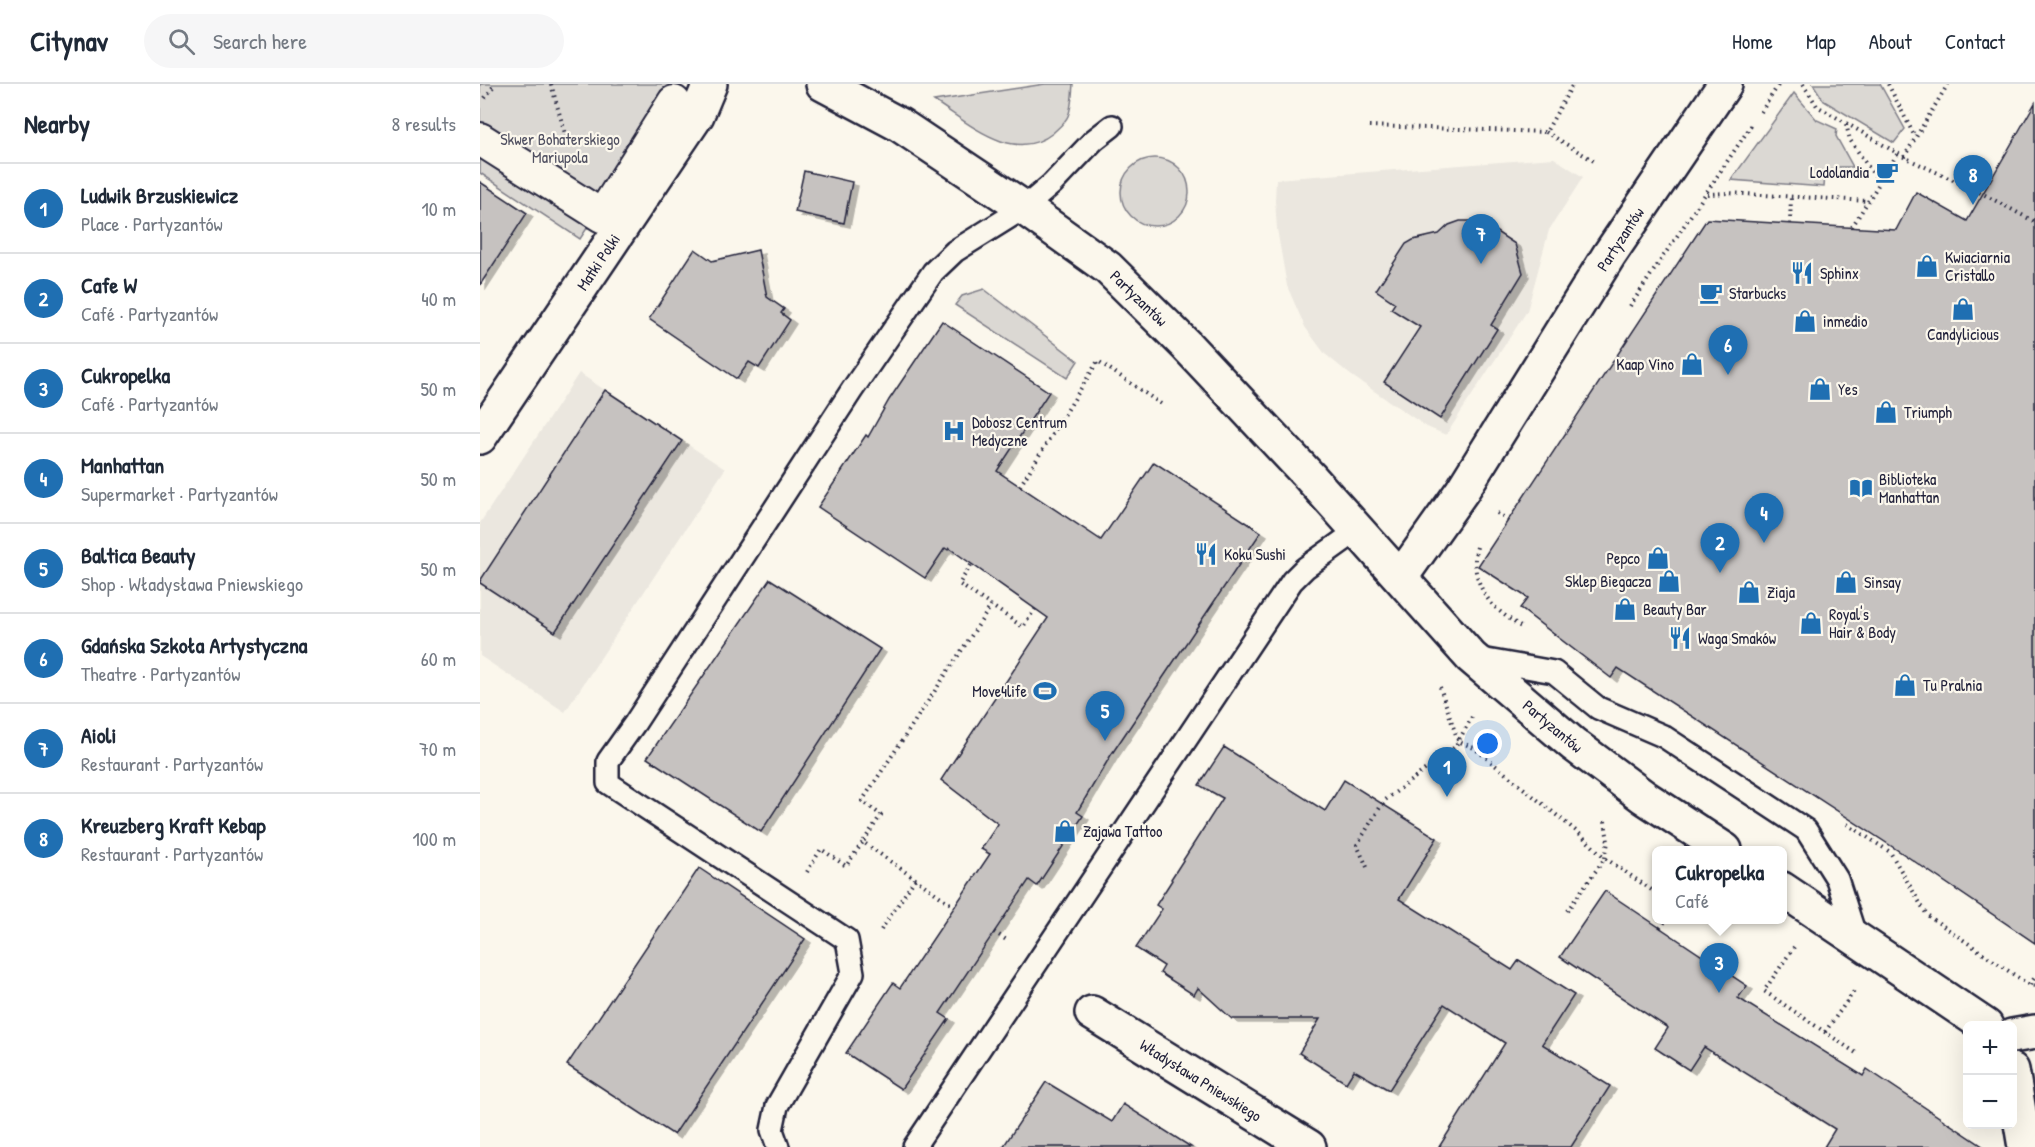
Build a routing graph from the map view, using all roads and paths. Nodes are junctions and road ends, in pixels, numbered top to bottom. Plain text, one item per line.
1 (495, 84) edge
2 (710, 84) edge
3 (822, 84) edge
4 (1573, 84) edge
5 (1725, 84) edge
6 (1779, 84) edge
7 (1803, 84) edge
8 (1888, 84) edge
9 (1948, 84) edge
10 (674, 102) dead end
11 (480, 104) edge
12 (1846, 123) junction
13 (1112, 126) dead end
14 (1369, 126) dead end
15 (1546, 132) junction
16 (1916, 138) junction
17 (480, 139) edge
18 (1898, 153) junction
19 (1904, 157) junction
20 (1594, 161) dead end
21 (1876, 178) dead end
22 (1706, 194) junction
23 (1791, 196) junction
24 (1868, 201) junction
25 (1024, 208) junction
26 (2035, 222) edge
27 (1790, 224) dead end
28 (1852, 227) dead end
29 (1625, 314) dead end
30 (1164, 406) dead end
31 (480, 437) edge
32 (1020, 486) dead end
33 (1358, 530) junction
34 (971, 565) dead end
35 (1401, 578) junction
36 (991, 606) junction
37 (1035, 609) dead end
38 (1472, 657) junction
39 (1436, 677) dead end
40 (1468, 724) dead end
41 (1458, 741) junction
42 (1604, 820) dead end
43 (863, 842) junction
44 (1719, 846) edge
45 (1605, 858) junction
46 (1367, 867) dead end
47 (915, 879) junction
48 (1652, 890) edge
49 (1787, 892) edge
50 (789, 902) junction
51 (955, 907) dead end
52 (1567, 911) dead end
53 (1663, 924) edge
54 (1660, 928) dead end
55 (1856, 938) junction
56 (1797, 944) dead end
57 (853, 973) junction
58 (2035, 978) edge
59 (2029, 985) dead end
60 (1858, 987) dead end
61 (1092, 1013) dead end
62 (1979, 1021) edge
63 (1825, 1032) junction
64 (2035, 1032) edge
65 (2017, 1035) edge
66 (1856, 1053) dead end
67 (2014, 1075) edge
68 (778, 1147) edge
69 (914, 1147) edge
70 (1309, 1147) edge
71 (2025, 1147) edge

1 - 11 path
2 - 31 street, Matki Polki
3 - 25 street, Partyzantów
4 - 15 path
5 - 35 street, Partyzantów
6 - 22 path
7 - 12 path
8 - 16 path
9 - 16 path
10 - 17 street
12 - 18 path
12 - 21 path
13 - 25 lane
14 - 15 path
15 - 20 path
16 - 19 path
18 - 19 path
18 - 24 path
19 - 26 path
22 - 23 path
22 - 29 path
23 - 24 path
23 - 27 path
24 - 28 path
25 - 33 street, Partyzantów
25 - 50 lane
30 - 32 path
33 - 35 street, Partyzantów
33 - 69 lane
34 - 36 path
35 - 38 street, Partyzantów
36 - 37 path
36 - 43 path
38 - 44 street, Partyzantów
38 - 55 lane
39 - 41 path
40 - 41 path
41 - 45 path
41 - 46 path
42 - 45 path
43 - 47 path
43 - 50 path
45 - 48 path
45 - 52 path
47 - 51 path
47 - 57 path
49 - 55 street
50 - 57 lane
53 - 54 path
55 - 62 street
56 - 63 path
57 - 68 lane
58 - 59 path
60 - 63 path
61 - 70 street, Władysława Pniewskiego
63 - 66 path
64 - 65 street
67 - 71 street

